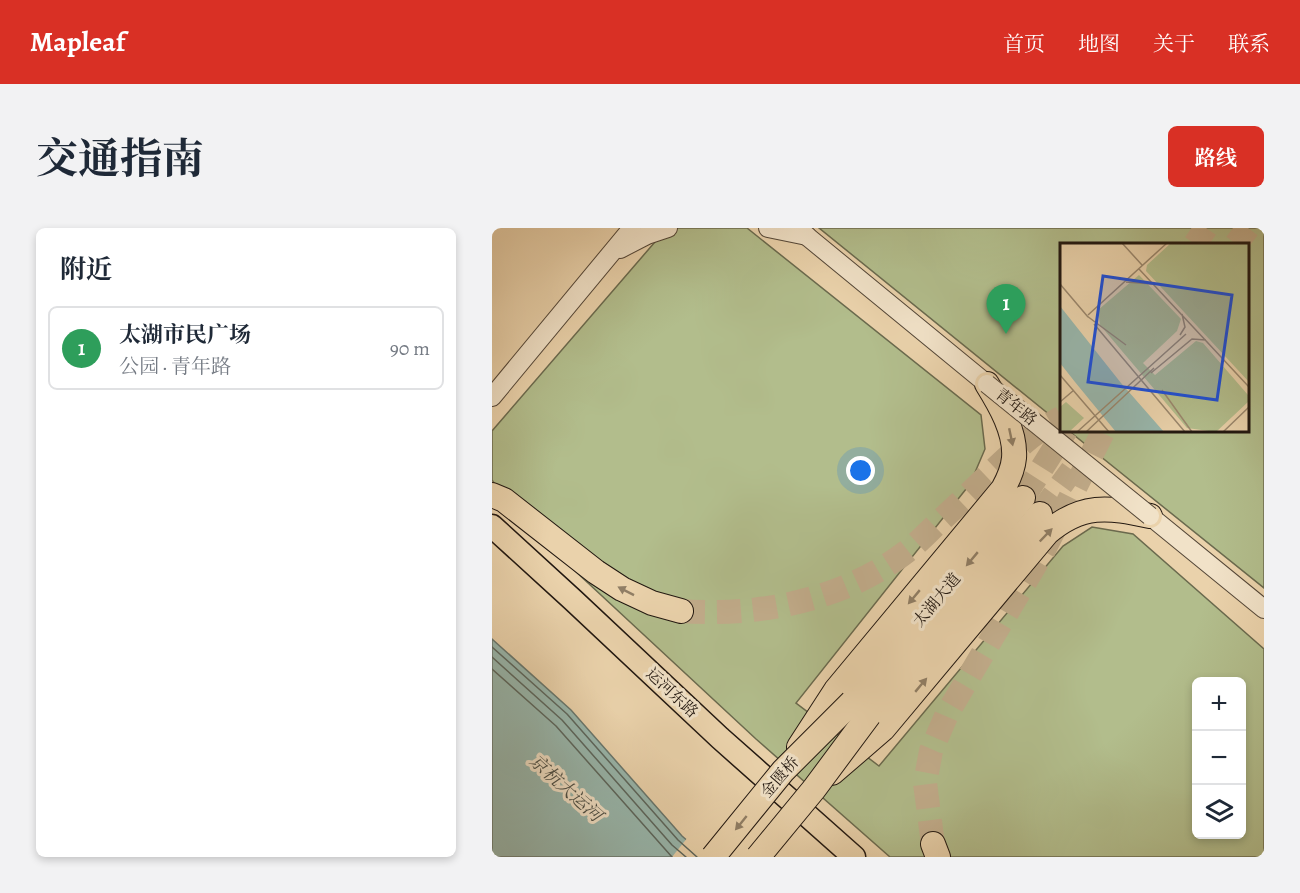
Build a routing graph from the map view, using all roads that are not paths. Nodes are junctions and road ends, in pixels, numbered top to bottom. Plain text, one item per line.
1 (633, 228) edge
2 (668, 228) edge
3 (768, 228) edge
4 (802, 232) edge
5 (610, 254) junction
6 (987, 384) junction
7 (492, 397) edge
8 (492, 495) edge
9 (1031, 506) tunnel mouth
10 (1150, 516) junction
11 (492, 526) edge
12 (1264, 609) edge
13 (681, 610) tunnel mouth
14 (860, 709) junction
15 (713, 857) edge
16 (758, 857) edge
17 (854, 857) edge

1 - 5 street
2 - 5 street
3 - 4 street
4 - 6 street, 青年路
5 - 7 street
6 - 10 street, 青年路, bridge
6 -> 14 highway
13 -> 8 highway
9 - 14 highway, 太湖大道
10 - 12 street, 青年路
14 -> 10 highway
11 - 17 main road, 运河东路
14 -> 15 highway, 金匮桥, bridge
14 - 16 highway, 金匮桥, bridge

